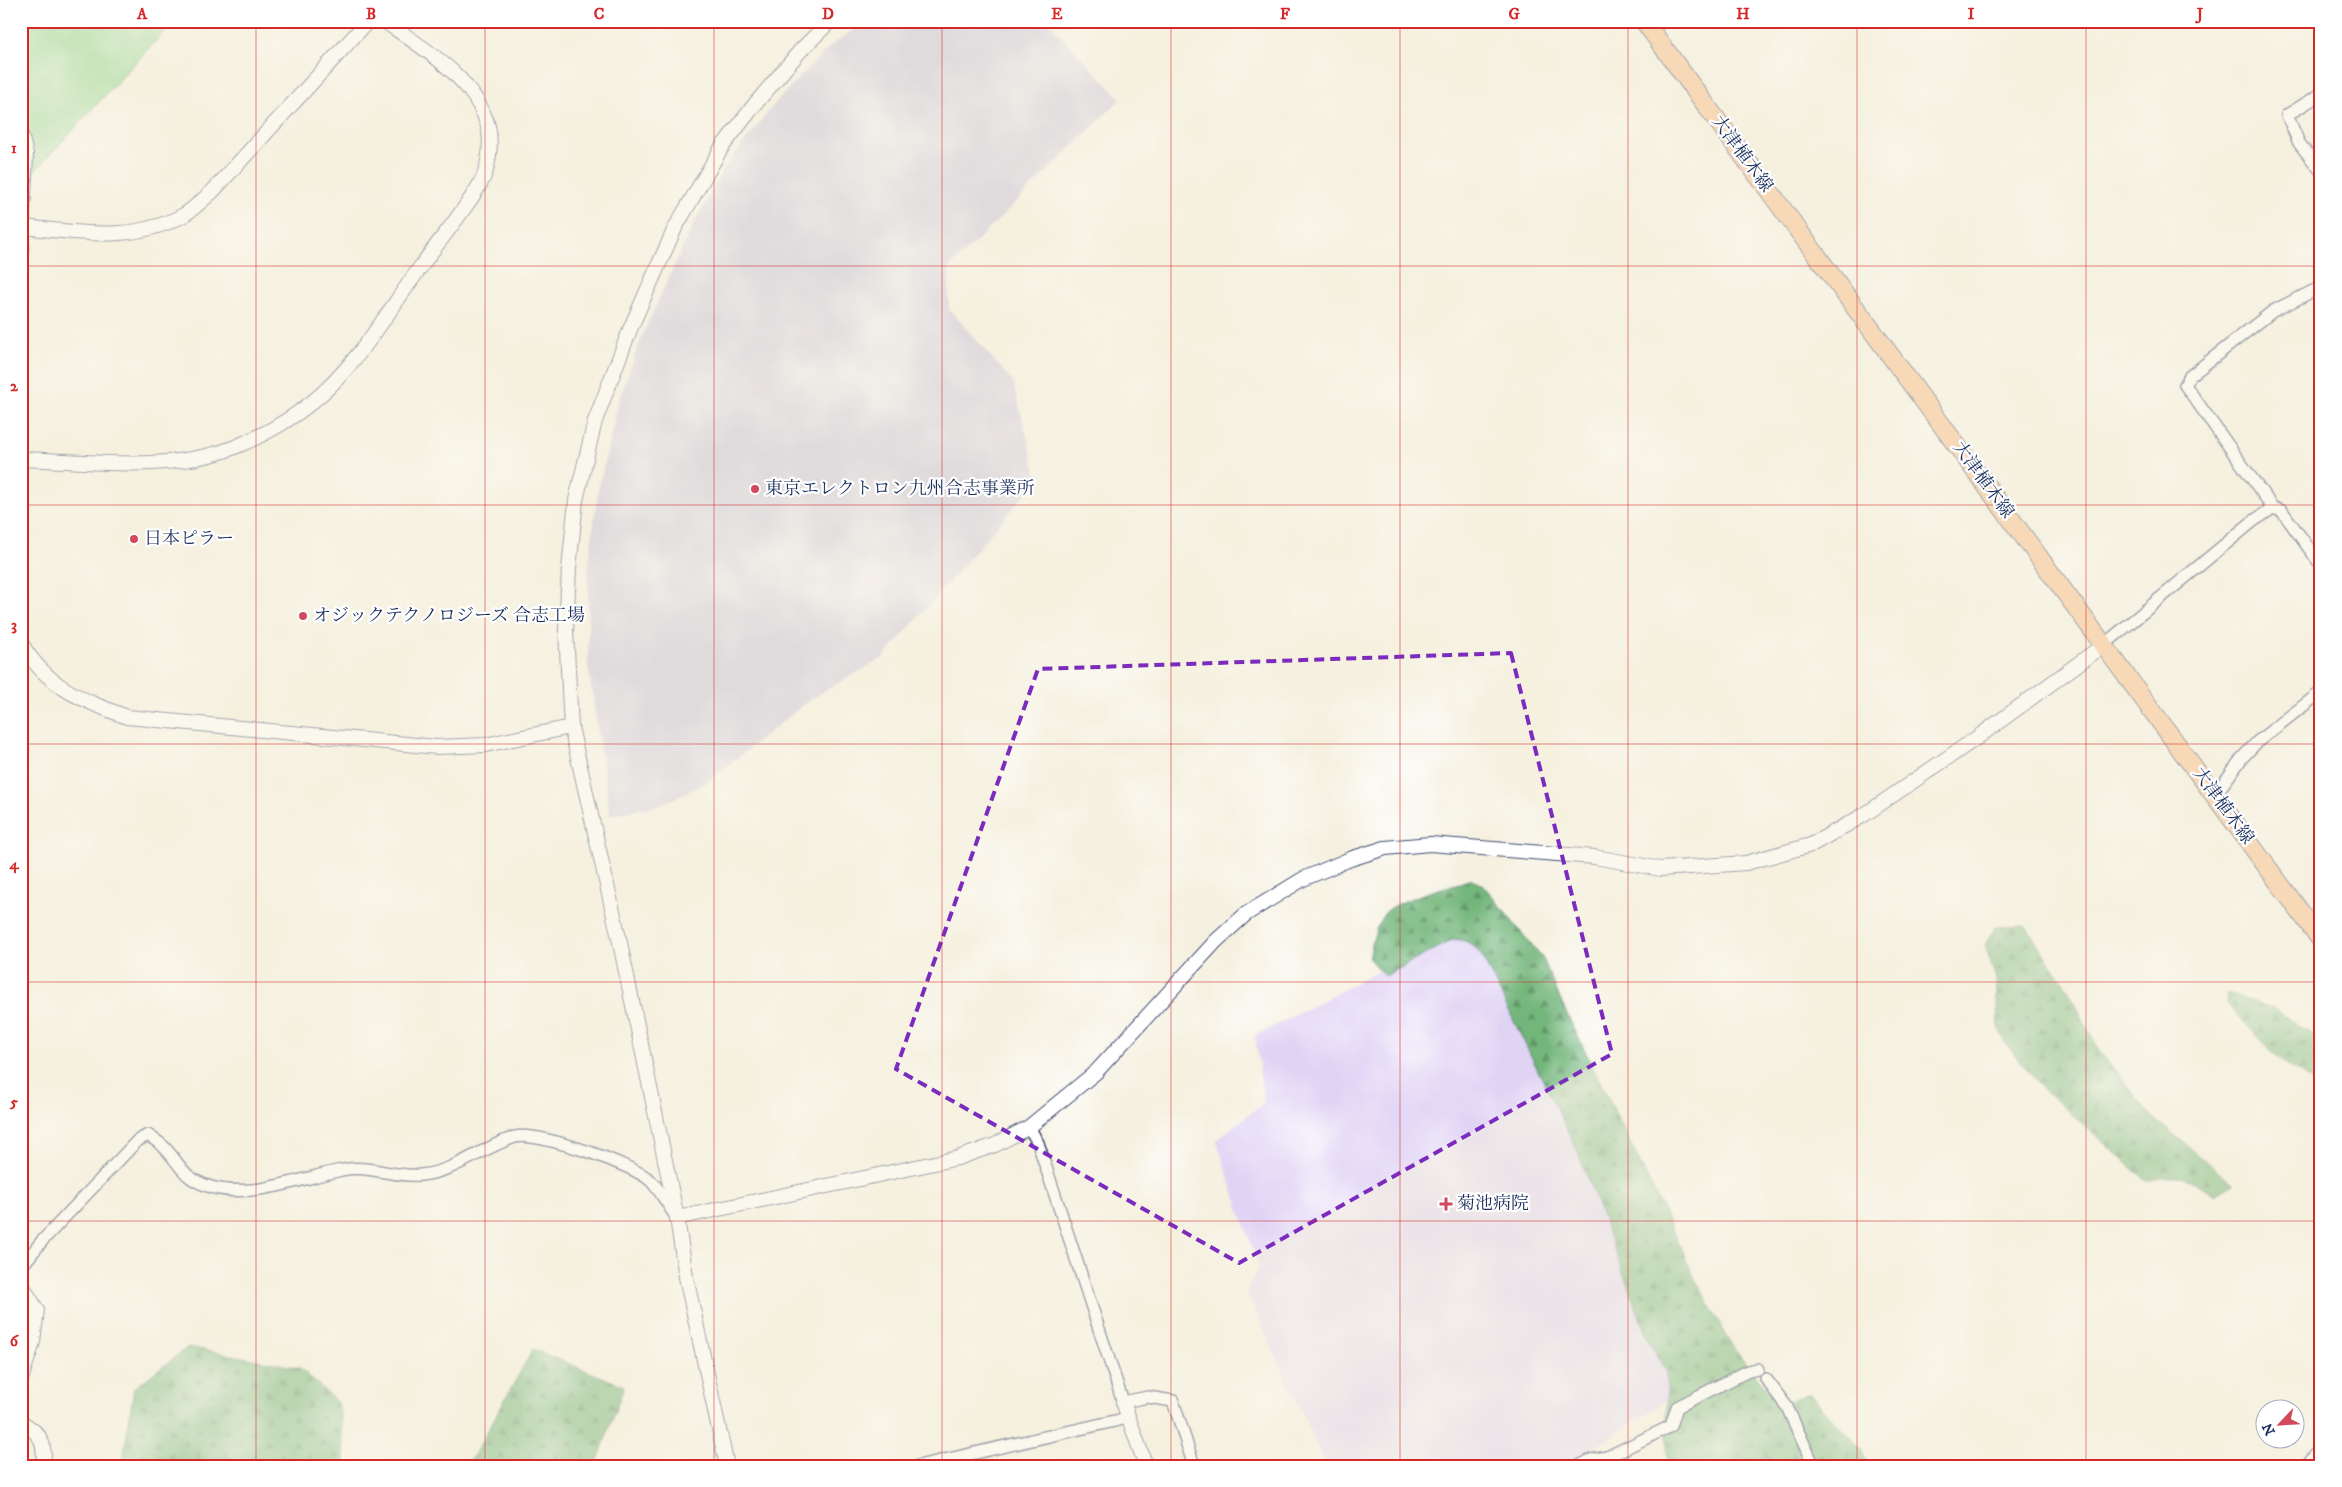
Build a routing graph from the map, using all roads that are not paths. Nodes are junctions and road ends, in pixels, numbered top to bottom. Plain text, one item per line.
1 (368, 21) edge
2 (384, 21) edge
3 (1644, 21) edge
4 (823, 23) edge
5 (2321, 94) edge
6 (21, 135) edge
7 (2321, 171) edge
8 (23, 227) junction
9 (21, 254) edge
10 (2321, 287) edge
11 (21, 460) edge
12 (2273, 508) junction
13 (2321, 566) edge
14 (21, 643) edge
15 (2105, 644) junction
16 (2321, 692) edge
17 (571, 727) junction
18 (2214, 795) junction
19 (2321, 940) edge
20 (1029, 1128) junction
21 (677, 1218) junction
22 (21, 1267) edge
23 (21, 1284) edge
24 (1758, 1369) dead end
25 (21, 1379) edge
26 (1766, 1379) dead end
27 (1123, 1402) junction
28 (1128, 1418) junction
29 (21, 1422) edge
30 (2321, 1447) edge
31 (1593, 1463) edge
32 (44, 1466) edge
33 (727, 1466) edge
34 (918, 1466) edge
35 (1146, 1466) edge
36 (1194, 1466) edge
37 (1579, 1466) edge
38 (1814, 1466) edge
39 (2306, 1466) edge

1 - 8 street
2 - 11 street
3 - 15 main road, 大津植木線
4 - 17 street
5 - 7 street
6 - 8 street
8 - 9 street
10 - 12 street
12 - 13 street
12 - 15 street
14 - 17 street
15 - 18 main road, 大津植木線
15 - 20 street
16 - 18 street
17 - 21 street
18 - 19 main road, 大津植木線
20 - 21 street
20 - 27 street
21 - 22 street
21 - 33 street
23 - 25 street
24 - 31 street
26 - 38 street
27 - 28 street
27 - 36 street
28 - 34 street
28 - 35 street
29 - 32 street
30 - 39 street
31 - 37 street

